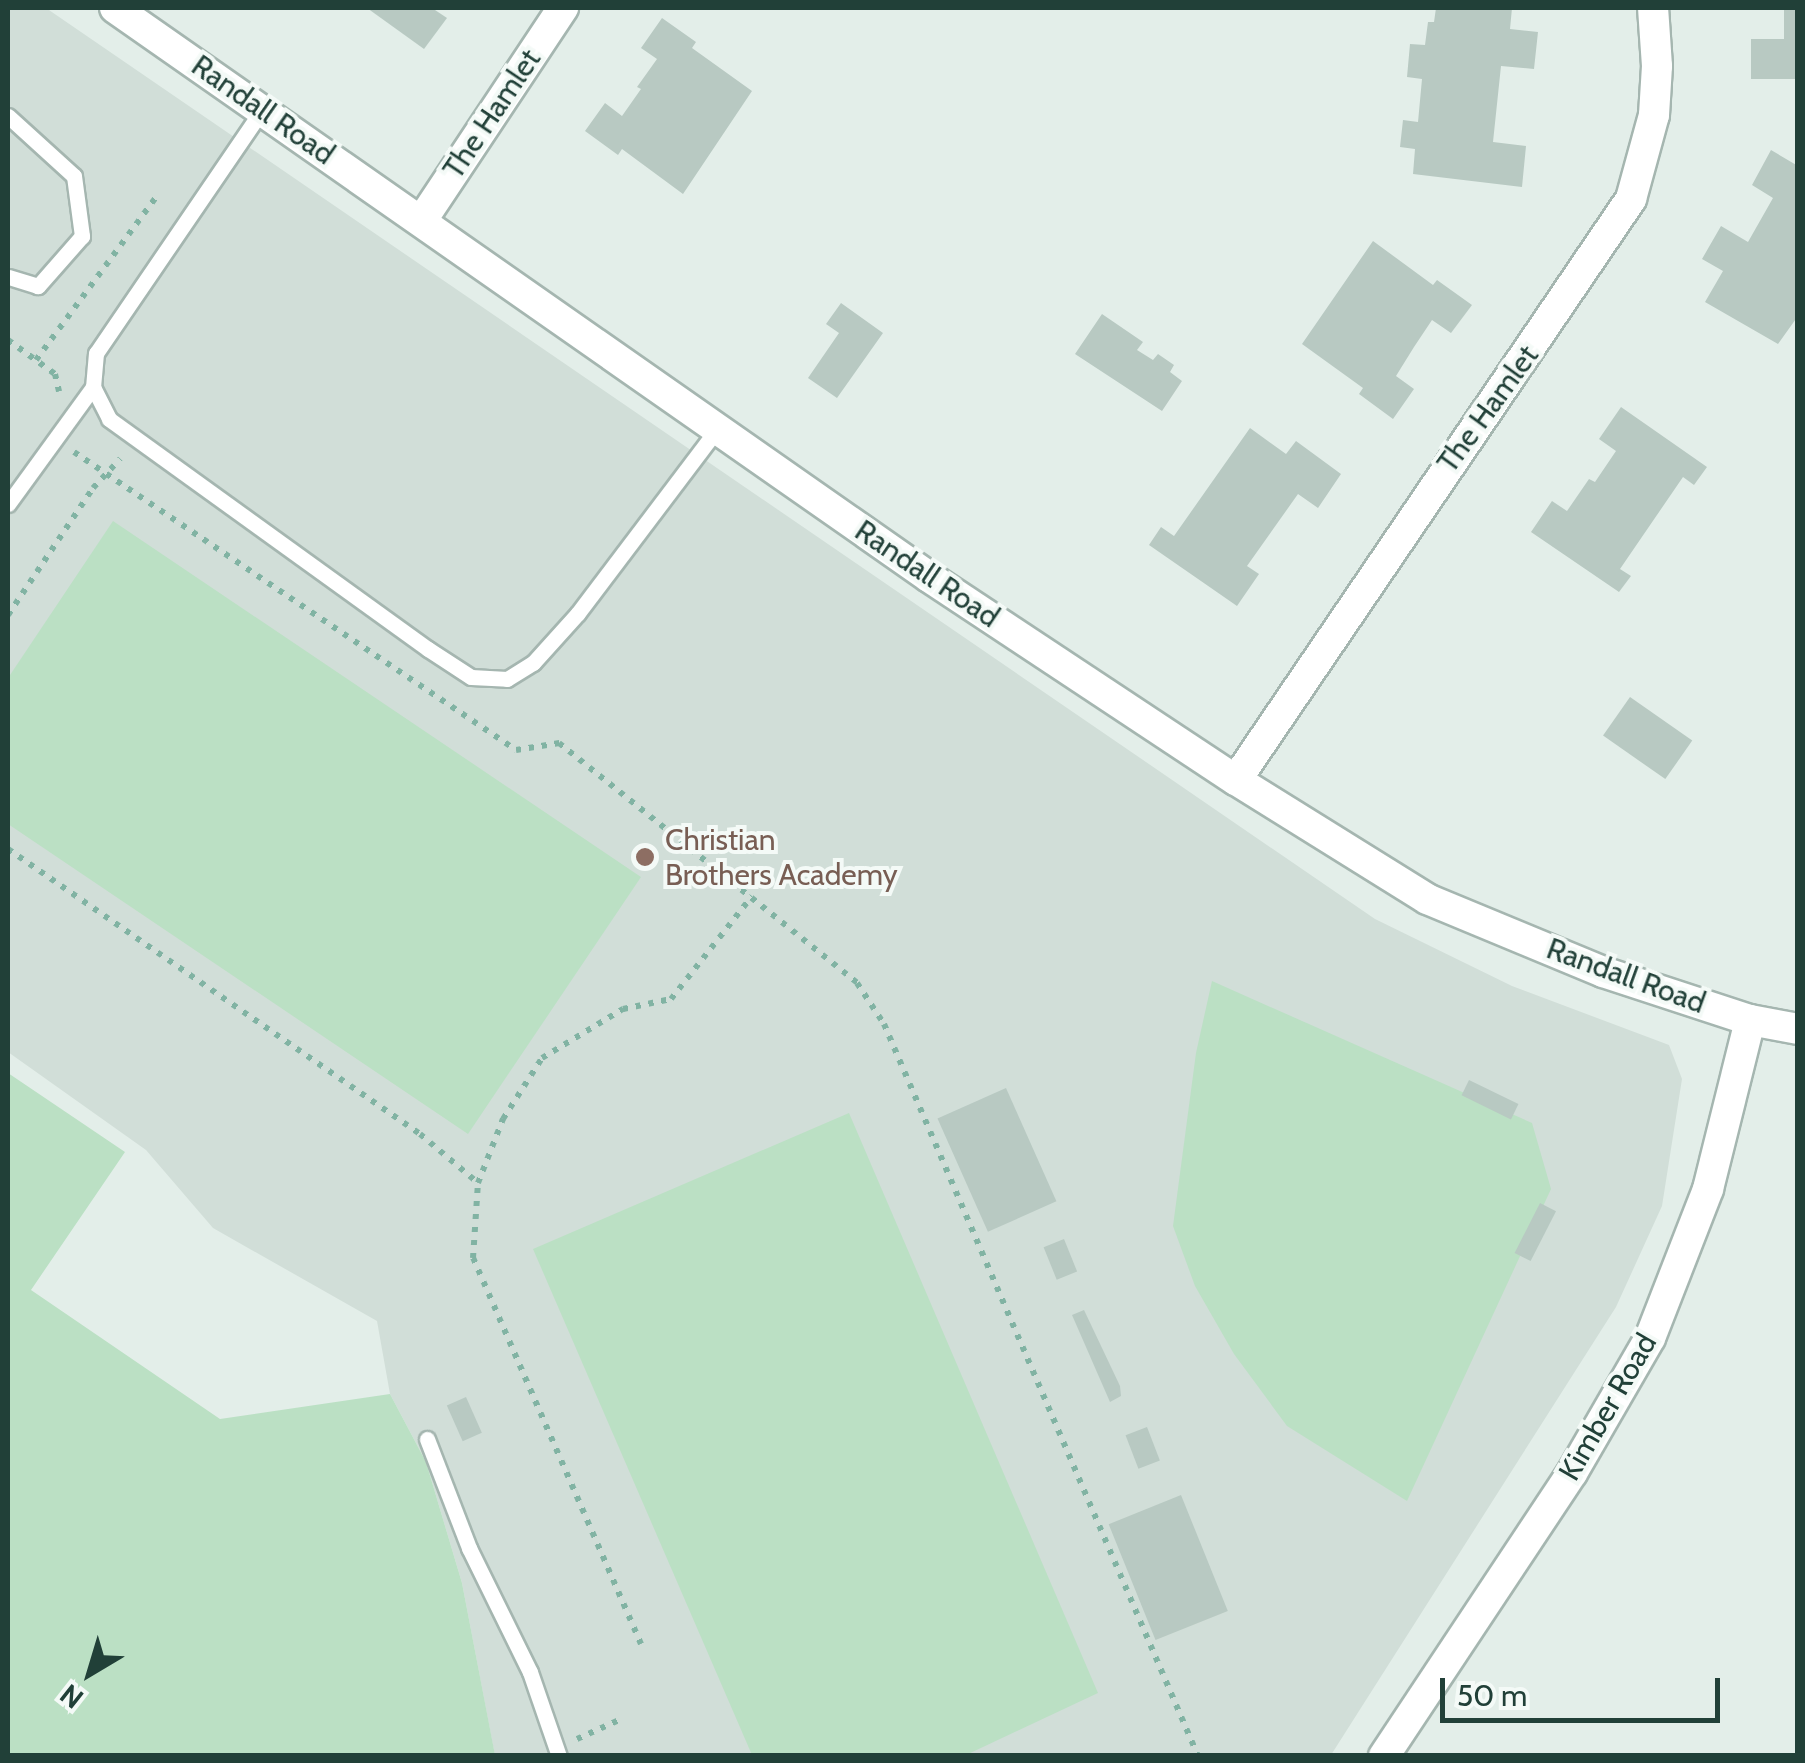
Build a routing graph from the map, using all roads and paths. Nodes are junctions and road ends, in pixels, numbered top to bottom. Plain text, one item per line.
1 (115, 8) edge
2 (563, 8) edge
3 (1652, 8) edge
4 (262, 110) junction
5 (8, 116) edge
6 (157, 196) dead end
7 (422, 220) junction
8 (8, 277) edge
9 (8, 340) edge
10 (36, 360) junction
11 (92, 387) junction
12 (66, 422) junction
13 (718, 429) junction
14 (136, 438) junction
15 (108, 475) junction
16 (8, 504) edge
17 (8, 615) edge
18 (1236, 780) junction
19 (8, 848) edge
20 (752, 896) junction
21 (1750, 1020) junction
22 (1798, 1029) edge
23 (478, 1183) junction
24 (427, 1439) dead end
25 (641, 1644) dead end
26 (621, 1719) dead end
27 (558, 1752) edge
28 (1198, 1756) edge
29 (1384, 1756) edge

1 - 4 street, Randall Road
2 - 7 street, The Hamlet
3 - 18 street, The Hamlet
4 - 7 street, Randall Road
4 - 11 lane
5 - 8 lane
6 - 10 path
7 - 13 street, Randall Road
9 - 10 path
10 - 12 path
11 - 12 lane
11 - 14 lane
12 - 15 path
12 - 16 lane
13 - 14 lane
13 - 18 street, Randall Road
14 - 15 path
15 - 17 path
15 - 20 path
18 - 21 street, Randall Road
19 - 23 path
20 - 23 path
20 - 28 path
21 - 22 street, Randall Road
21 - 29 street, Kimber Road
23 - 25 path
24 - 27 lane
26 - 27 path

